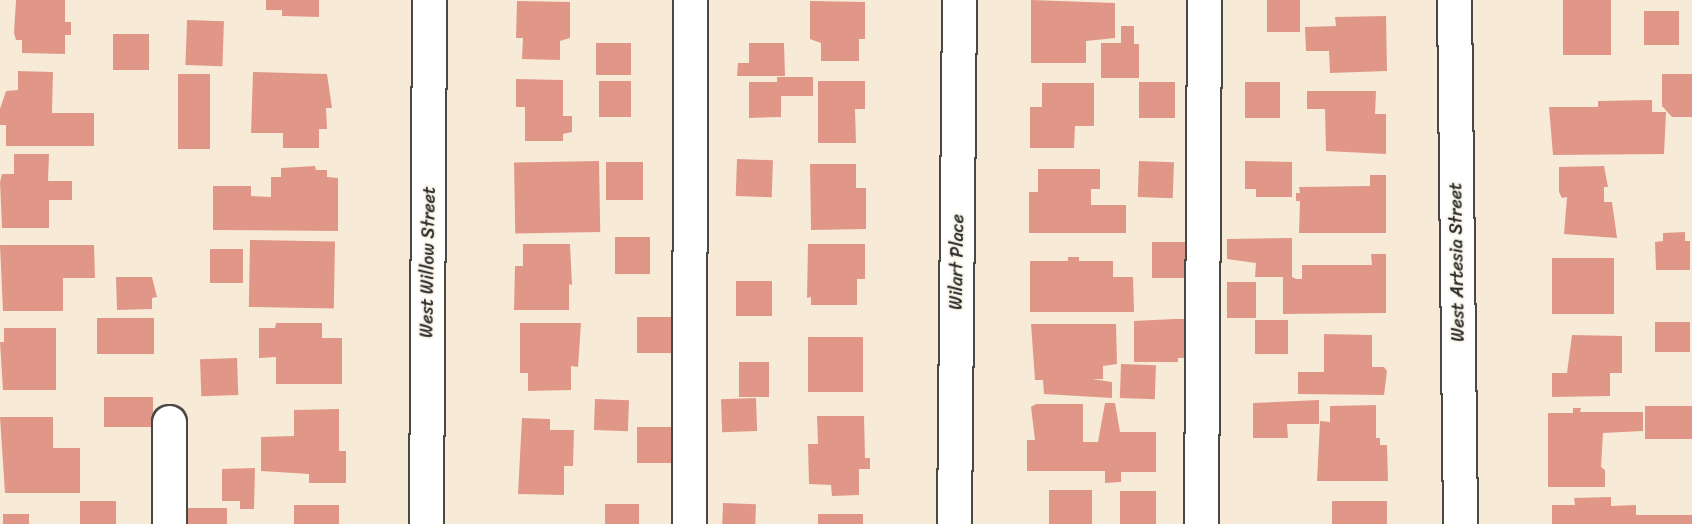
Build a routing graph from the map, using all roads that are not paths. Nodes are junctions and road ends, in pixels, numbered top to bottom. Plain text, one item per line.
1 (429, 0) edge
2 (690, 0) edge
3 (959, 0) edge
4 (1204, 0) edge
5 (1454, 0) edge
6 (169, 422) dead end
7 (169, 524) edge
8 (426, 524) edge
9 (689, 524) edge
10 (954, 524) edge
11 (1202, 524) edge
12 (1460, 524) edge

1 - 8 street, West Willow Street
2 - 9 street
3 - 10 street, Wilart Place
4 - 11 street
5 - 12 street, West Artesia Street
6 - 7 street

